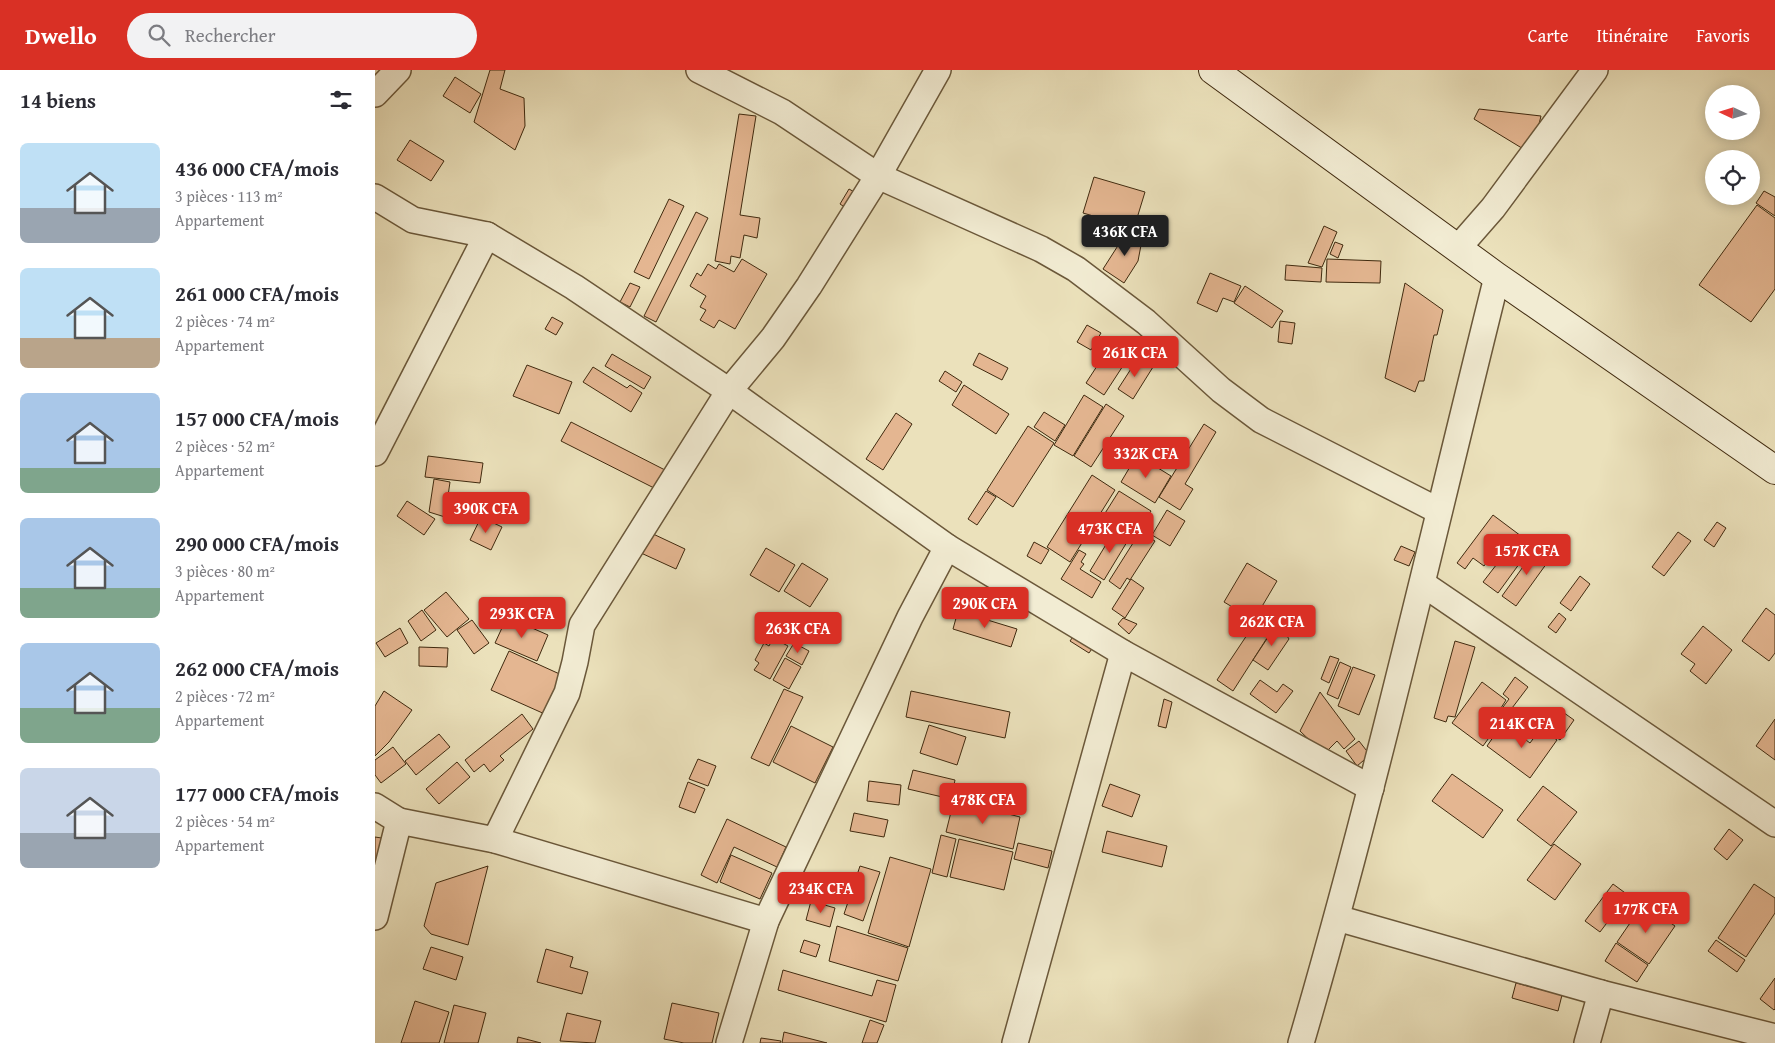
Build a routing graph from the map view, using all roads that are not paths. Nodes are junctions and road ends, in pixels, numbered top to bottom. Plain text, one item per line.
1 (398, 70) edge
2 (699, 70) edge
3 (938, 70) edge
4 (1213, 70) edge
5 (1595, 70) edge
6 (375, 94) edge
7 (878, 176) junction
8 (375, 197) edge
9 (487, 235) junction
10 (1458, 248) junction
11 (1497, 277) junction
12 (729, 391) junction
13 (375, 452) edge
14 (1775, 470) edge
15 (1439, 511) junction
16 (947, 547) junction
17 (1423, 584) junction
18 (1123, 653) junction
19 (1371, 788) junction
20 (375, 806) edge
21 (399, 821) junction
22 (1775, 824) edge
23 (495, 840) junction
24 (375, 917) edge
25 (1337, 918) junction
26 (766, 921) junction
27 (1601, 993) junction
28 (1775, 1037) edge
29 (729, 1043) edge
30 (1015, 1043) edge
31 (1301, 1043) edge
32 (1587, 1043) edge

1 - 6 street
2 - 7 street
3 - 7 street
4 - 10 street
5 - 10 street
7 - 12 street
7 - 15 street
8 - 9 street
9 - 12 street
9 - 13 street
10 - 11 street
11 - 14 street
11 - 15 street
12 - 16 street
12 - 23 street
15 - 17 street
16 - 18 street
16 - 26 street
17 - 19 street
17 - 22 street
18 - 19 street
18 - 30 street
19 - 25 street
20 - 21 street
21 - 23 street
21 - 24 street
23 - 26 street
25 - 27 street
25 - 31 street
26 - 29 street
27 - 28 street
27 - 32 street

